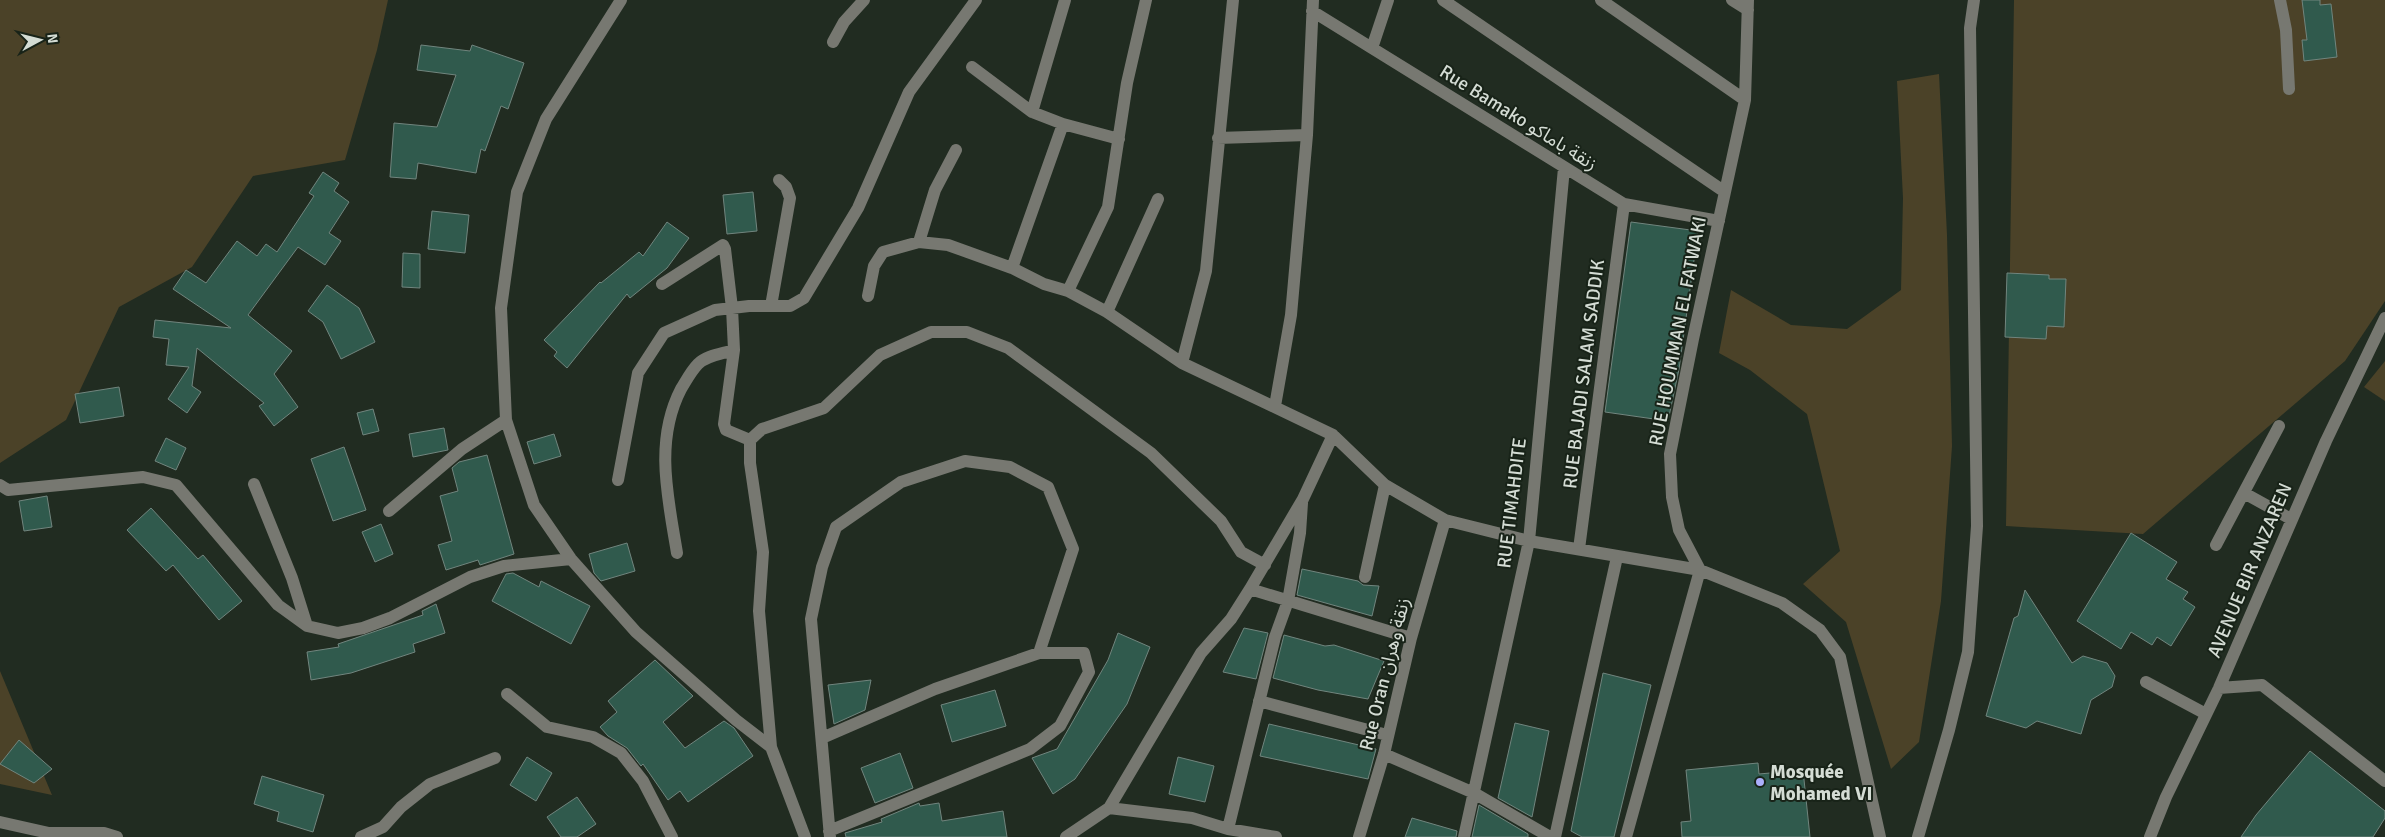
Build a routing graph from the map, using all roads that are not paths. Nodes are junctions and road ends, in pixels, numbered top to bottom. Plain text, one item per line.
1 (621, 0) edge
2 (864, 0) edge
3 (976, 0) edge
4 (1065, 0) edge
5 (1146, 0) edge
6 (1233, 0) edge
7 (1388, 0) edge
8 (1443, 0) edge
9 (1601, 0) edge
10 (1732, 0) edge
11 (1974, 0) edge
12 (2280, 0) edge
13 (1748, 5) edge
14 (1313, 6) edge
15 (833, 42) dead end
16 (1372, 48) junction
17 (972, 67) dead end
18 (2289, 88) dead end
19 (1745, 100) junction
20 (1032, 112) junction
21 (1063, 124) junction
22 (1307, 135) junction
23 (1218, 138) junction
24 (1119, 139) junction
25 (956, 150) dead end
26 (1564, 168) junction
27 (779, 180) dead end
28 (1725, 192) junction
29 (1158, 199) dead end
30 (1624, 204) junction
31 (1719, 221) junction
32 (919, 242) junction
33 (1012, 268) junction
34 (662, 284) dead end
35 (1068, 291) junction
36 (868, 296) dead end
37 (772, 306) junction
38 (732, 308) junction
39 (1107, 312) junction
40 (2385, 318) edge
41 (734, 350) junction
42 (1182, 363) junction
43 (1275, 406) junction
44 (506, 420) junction
45 (2278, 426) dead end
46 (1333, 434) junction
47 (750, 440) junction
48 (618, 480) dead end
49 (254, 484) dead end
50 (0, 485) edge
51 (1385, 485) junction
52 (2244, 493) junction
53 (1303, 499) junction
54 (389, 511) dead end
55 (2291, 519) junction
56 (1445, 520) junction
57 (1529, 541) junction
58 (2216, 545) dead end
59 (1580, 549) junction
60 (677, 553) dead end
61 (1617, 557) junction
62 (571, 559) junction
63 (1265, 565) junction
64 (1700, 570) junction
65 (1365, 577) dead end
66 (1250, 589) junction
67 (1288, 601) junction
68 (307, 626) junction
69 (1411, 638) junction
70 (1039, 653) junction
71 (2146, 682) dead end
72 (2219, 688) junction
73 (507, 694) dead end
74 (1260, 701) junction
75 (2206, 714) junction
76 (1387, 736) junction
77 (822, 738) junction
78 (771, 747) junction
79 (1384, 754) junction
80 (495, 758) dead end
81 (2385, 781) edge
82 (1474, 793) junction
83 (1109, 808) junction
84 (0, 822) edge
85 (1228, 829) junction
86 (829, 834) edge
87 (48, 836) edge
88 (117, 837) edge
89 (361, 837) edge
90 (672, 837) edge
91 (805, 837) edge
92 (1066, 837) edge
93 (1276, 837) edge
94 (1359, 837) edge
95 (1464, 837) edge
96 (1550, 837) edge
97 (1555, 837) edge
98 (1626, 837) edge
99 (1880, 837) edge
100 (1918, 837) edge
101 (2150, 837) edge

1 - 44 street
2 - 15 street
3 - 37 street
4 - 20 street
5 - 24 street
6 - 23 street
7 - 16 street
8 - 28 street
9 - 19 street
10 - 13 street
11 - 100 street
12 - 18 street
13 - 19 street, RUE HOUMMAN EL FATWAKI
14 - 16 street, Rue Bamako زنقة باماكو
14 - 22 street
16 - 26 street, Rue Bamako زنقة باماكو
17 - 20 street
19 - 28 street, RUE HOUMMAN EL FATWAKI
20 - 21 street
21 - 24 street
21 - 33 street
22 - 23 street
22 - 43 street
23 - 42 street
24 - 35 street
25 - 32 street
26 - 30 street, Rue Bamako زنقة باماكو
26 - 57 street, RUE TIMAHDITE
27 - 37 street
28 - 31 street, RUE HOUMMAN EL FATWAKI
29 - 39 street
30 - 31 street, Rue Bamako زنقة باماكو
30 - 59 street, RUE BAJADI SALAM SADDIK
31 - 64 street, RUE HOUMMAN EL FATWAKI
32 - 33 street
32 - 36 street
33 - 35 street
34 - 38 street
35 - 39 street
37 - 38 street
38 - 41 street
38 - 48 street
39 - 42 street
40 - 55 street, AVENUE BIR ANZAREN
41 - 47 street
41 - 60 street
42 - 43 street
43 - 46 street
44 - 54 street
44 - 62 street
45 - 52 street
46 - 51 street
46 - 53 street
47 - 63 street
47 - 78 street
49 - 68 street
50 - 68 street
51 - 56 street
51 - 65 street
52 - 55 street
52 - 58 street
53 - 63 street
53 - 67 street
55 - 72 street, AVENUE BIR ANZAREN
56 - 57 street
56 - 69 street, Rue Oran زنقة وهران
57 - 59 street
57 - 82 street, RUE TIMAHDITE
59 - 61 street
61 - 64 street
61 - 97 street
62 - 68 street
62 - 78 street
63 - 66 street
64 - 98 street
64 - 99 street
66 - 67 street
66 - 83 street
67 - 69 street
67 - 74 street
69 - 76 street, Rue Oran زنقة وهران
70 - 77 street
70 - 77 street
70 - 86 street
71 - 75 street
72 - 75 street, AVENUE BIR ANZAREN
72 - 81 street
73 - 90 street
74 - 76 street
74 - 85 street
75 - 101 street, AVENUE BIR ANZAREN
76 - 79 street, Rue Oran زنقة وهران
77 - 86 street
78 - 91 street
79 - 82 street
79 - 94 street, Rue Oran زنقة وهران
80 - 89 street
82 - 95 street, RUE TIMAHDITE
82 - 96 street
83 - 85 street
83 - 92 street
84 - 87 street
85 - 93 street
87 - 88 street

